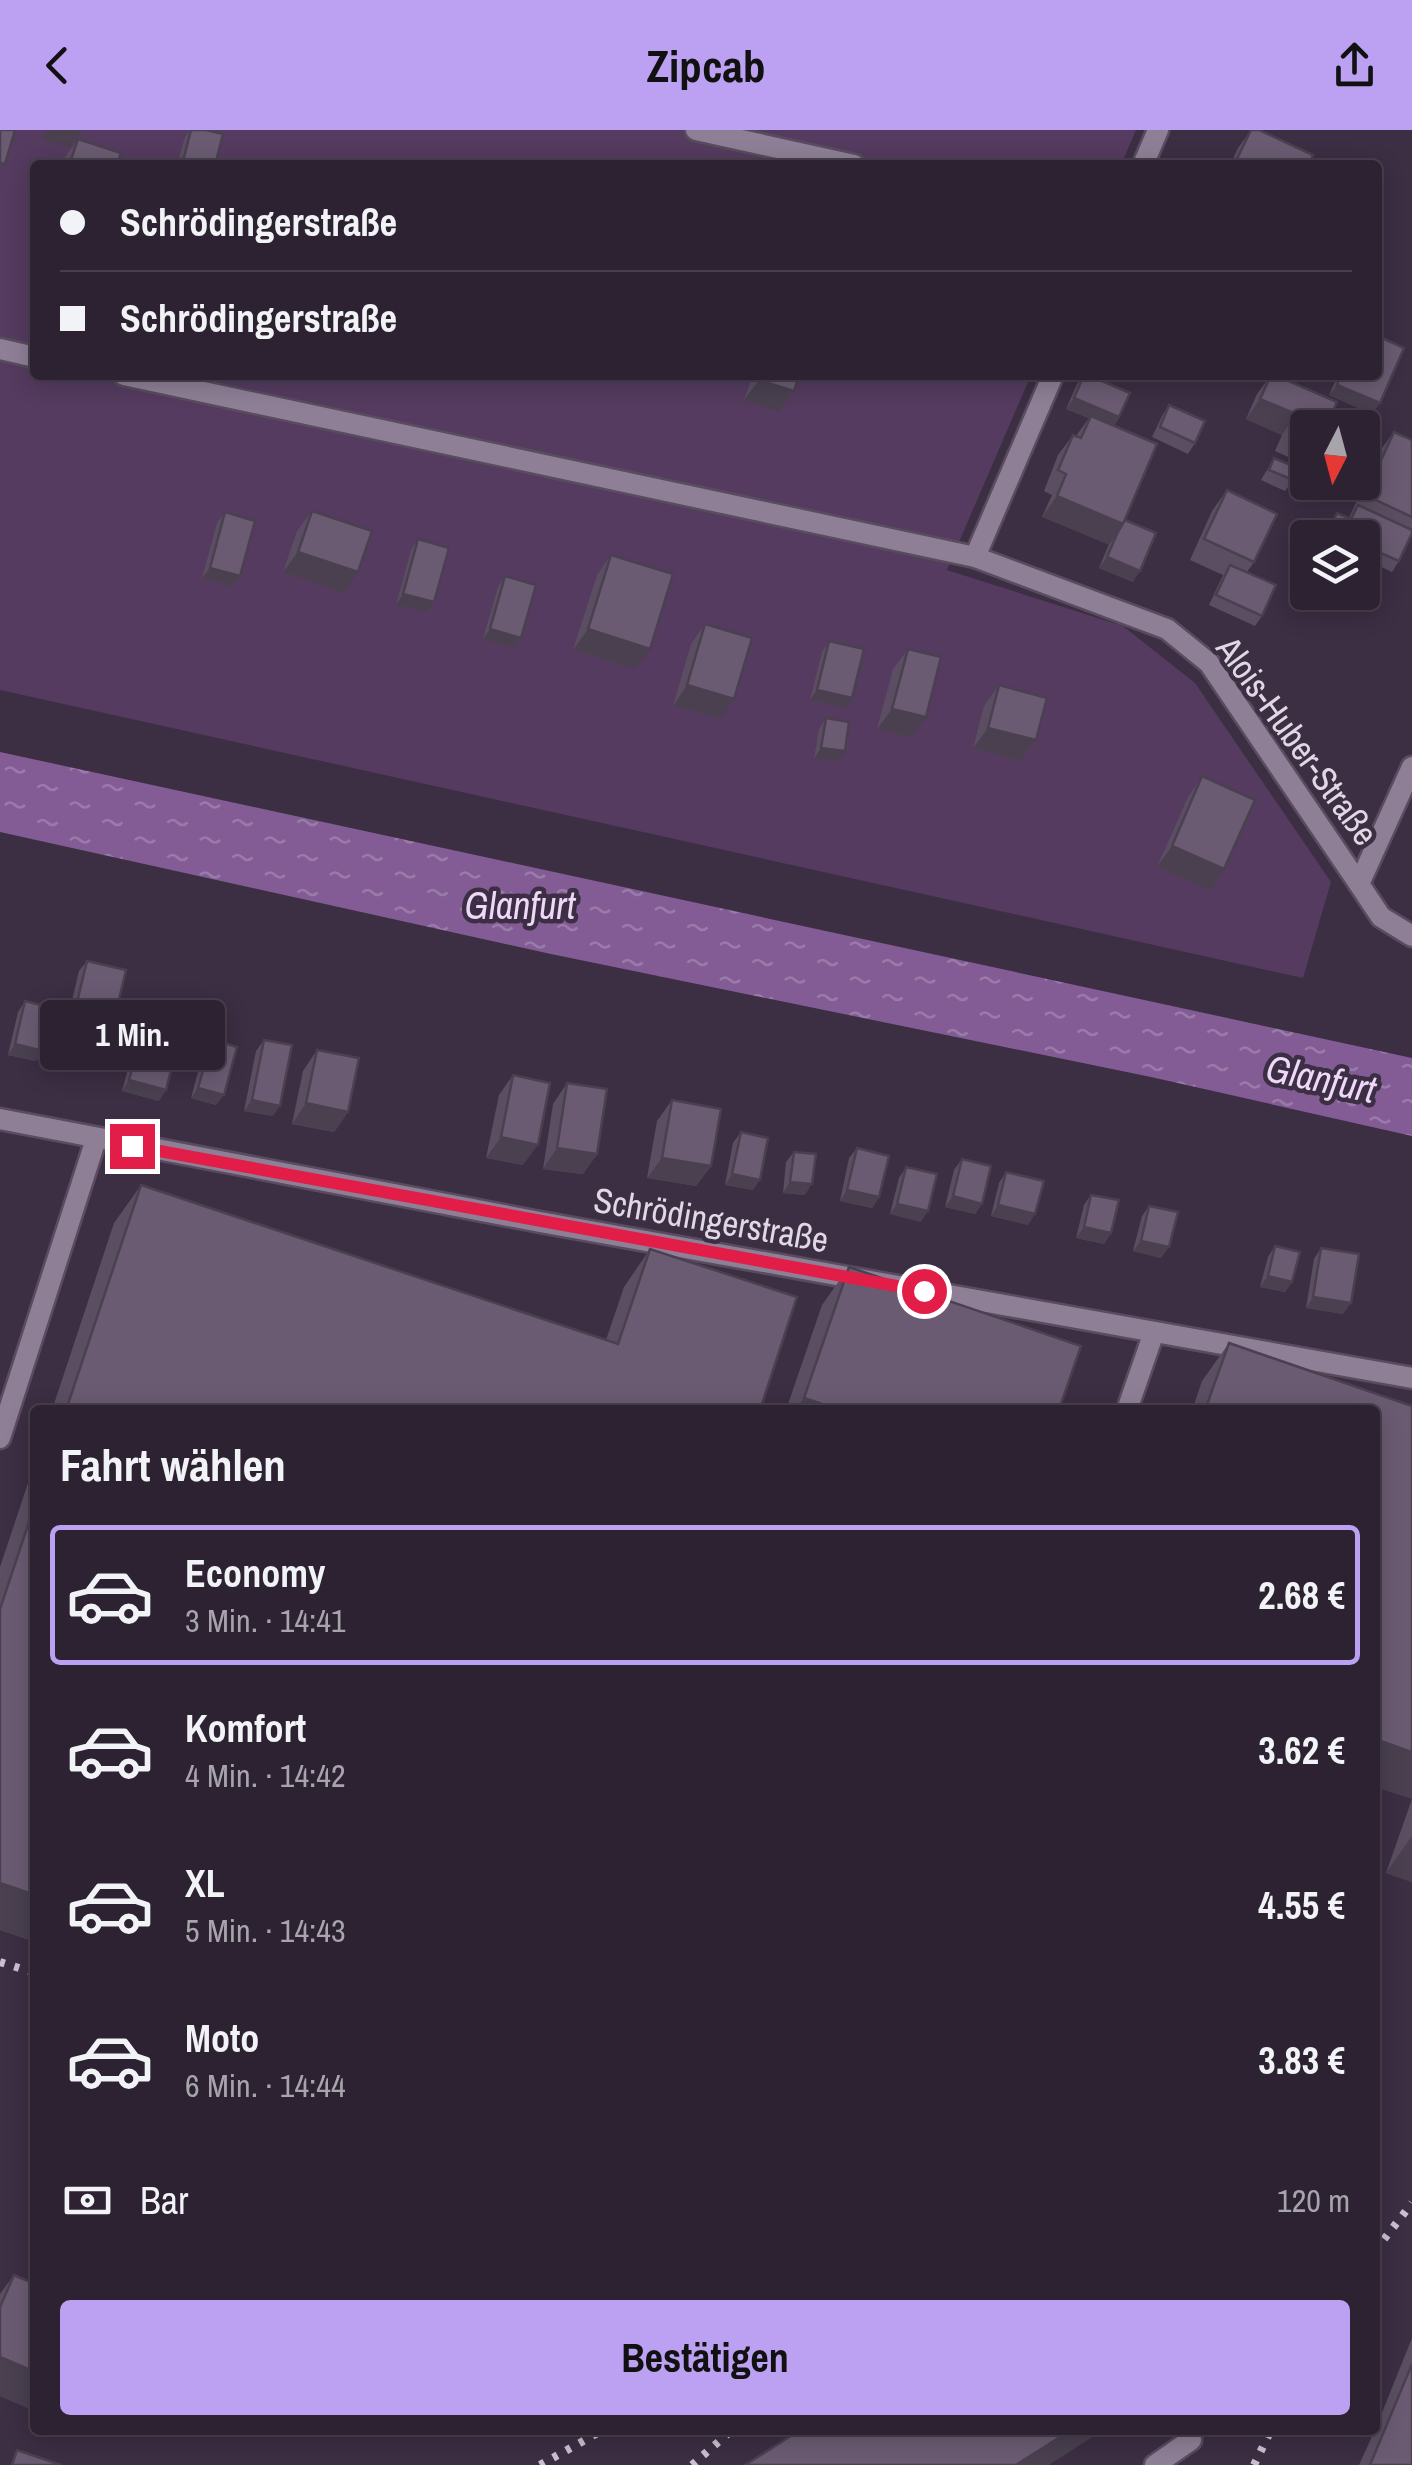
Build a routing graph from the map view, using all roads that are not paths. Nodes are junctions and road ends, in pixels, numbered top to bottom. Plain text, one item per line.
1 (696, 130) edge
2 (1158, 130) edge
3 (831, 160) edge
4 (1145, 160) edge
5 (0, 349) edge
6 (30, 355) edge
7 (147, 380) edge
8 (1051, 380) edge
9 (974, 557) junction
10 (1412, 767) edge
11 (1359, 884) junction
12 (1412, 936) edge
13 (0, 1119) edge
14 (96, 1139) junction
15 (1154, 1332) junction
16 (1412, 1378) edge
17 (1129, 1405) edge
18 (0, 1438) edge
19 (1191, 2440) dead end
20 (1155, 2465) edge

1 - 3 street
2 - 4 street
5 - 6 street
7 - 9 street, Alois-Huber-Straße
8 - 9 street
9 - 11 street, Alois-Huber-Straße
10 - 11 street
11 - 12 street, Alois-Huber-Straße
13 - 14 street, Schrödingerstraße
14 - 15 street, Schrödingerstraße
14 - 18 street
15 - 16 street, Schrödingerstraße
15 - 17 street
19 - 20 street

